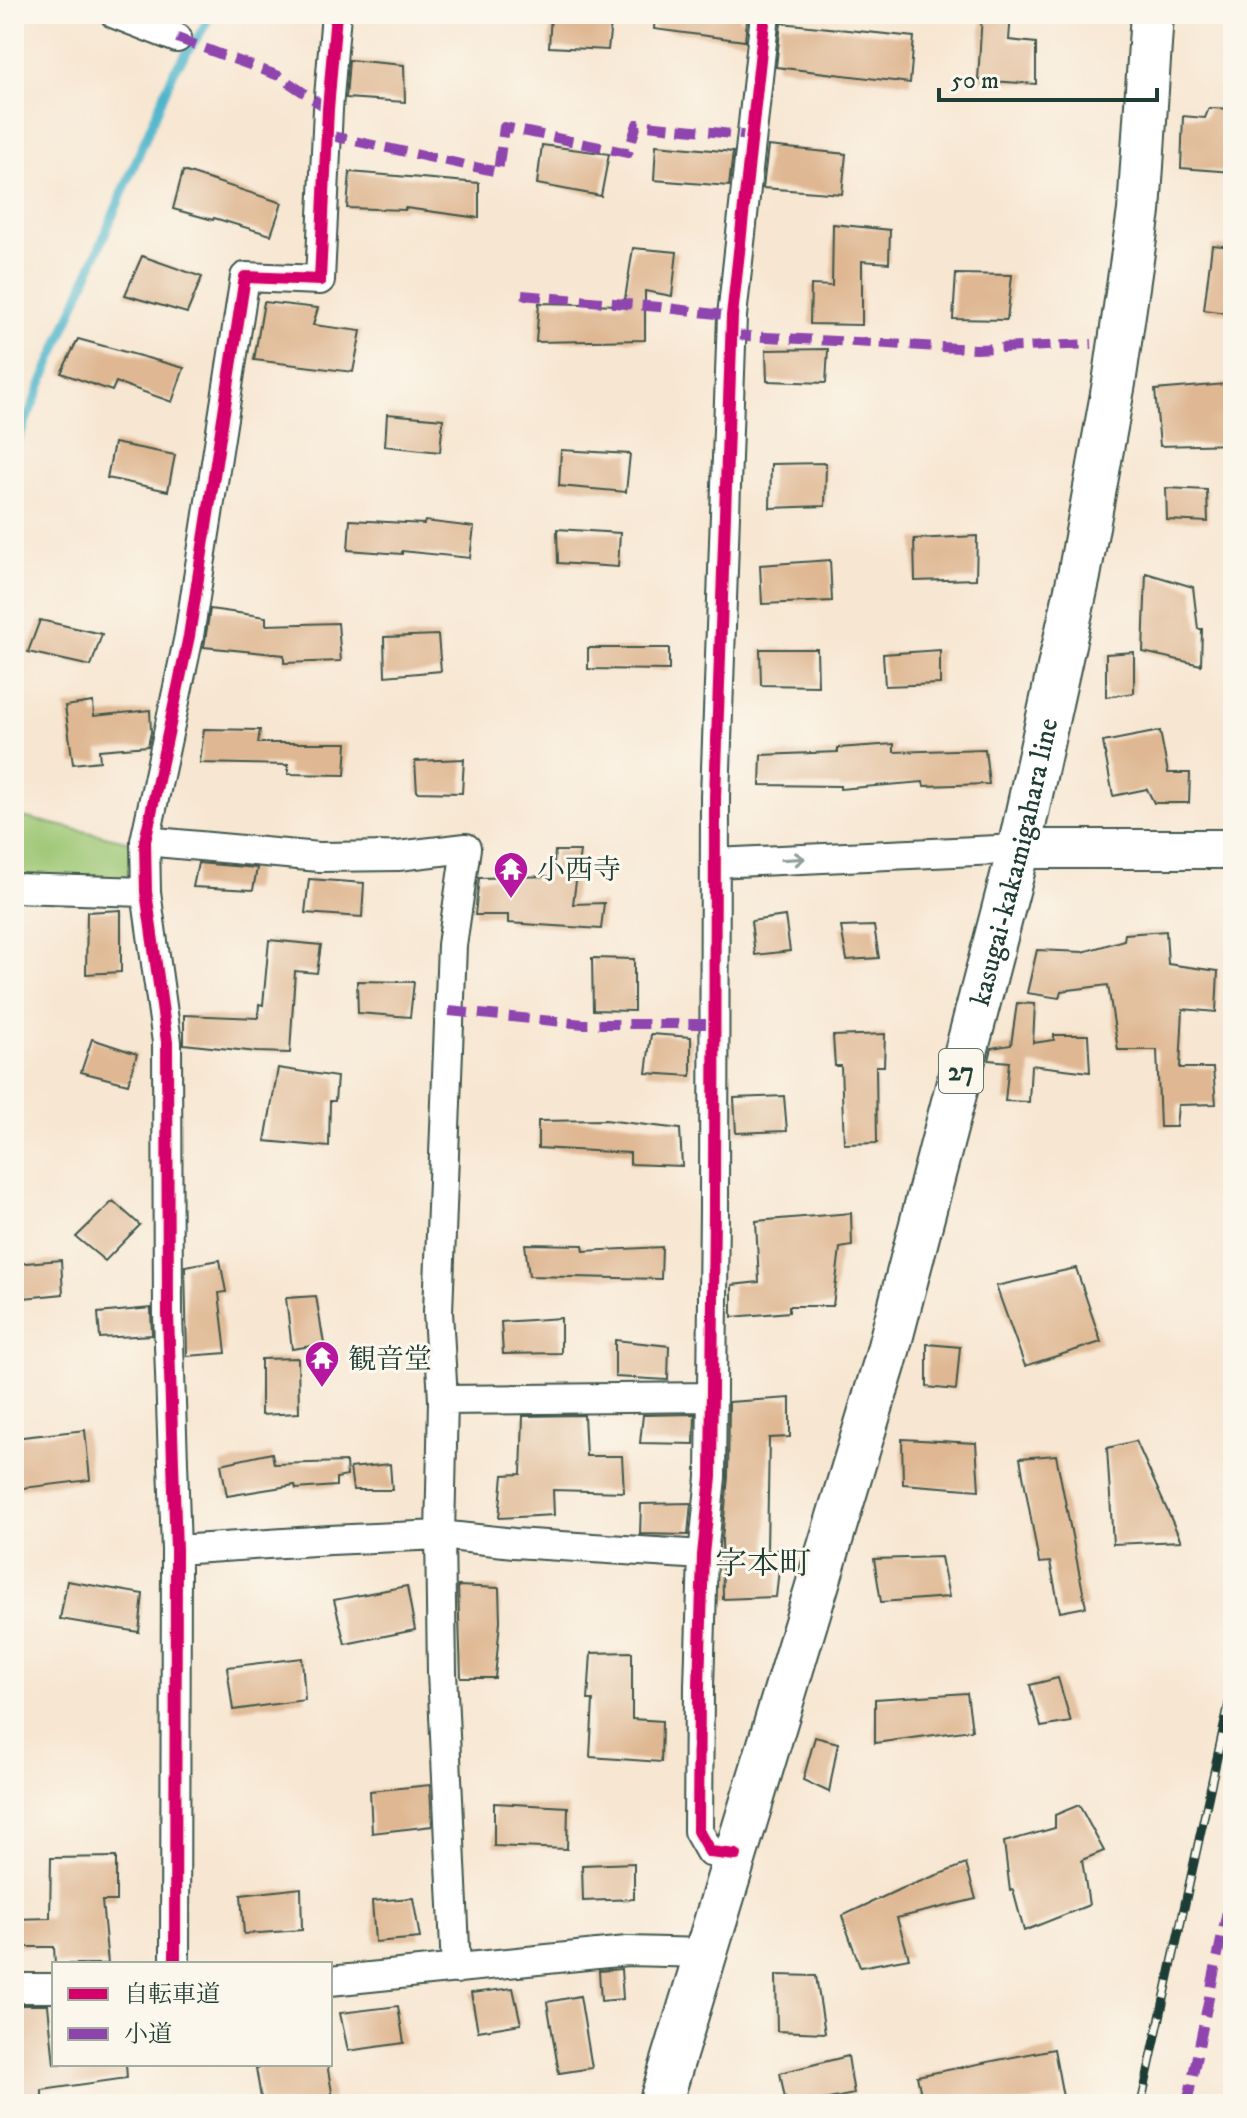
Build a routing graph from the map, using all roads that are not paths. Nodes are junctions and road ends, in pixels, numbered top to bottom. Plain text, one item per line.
1 (115, 14) edge
2 (336, 14) edge
3 (765, 14) edge
4 (1152, 14) edge
5 (177, 38) dead end
6 (145, 841) junction
7 (1019, 849) junction
8 (1233, 849) edge
9 (715, 863) junction
10 (14, 888) edge
11 (146, 892) junction
12 (712, 1397) junction
13 (443, 1400) junction
14 (440, 1535) junction
15 (176, 1550) junction
16 (703, 1555) junction
17 (736, 1855) junction
18 (706, 1953) junction
19 (175, 1962) edge
20 (456, 1969) junction
21 (332, 1981) edge
22 (14, 1988) edge
23 (52, 1988) edge
24 (660, 2104) edge

1 - 5 street
2 - 6 street
3 - 9 street
4 - 7 main road, kasugai-kakamigahara line / 27
6 - 11 street
6 - 13 street
7 - 8 street
9 -> 7 street
7 - 17 main road, kasugai-kakamigahara line / 27
9 - 12 street
10 - 11 street
11 - 15 street
12 - 13 street
12 - 16 street
13 - 14 street
14 - 15 street
14 - 16 street
14 - 20 street
15 - 19 street
16 - 17 street
17 - 18 main road, kasugai-kakamigahara line / 27
18 - 20 street
18 - 24 main road, kasugai-kakamigahara line / 27
20 - 21 street
22 - 23 street

